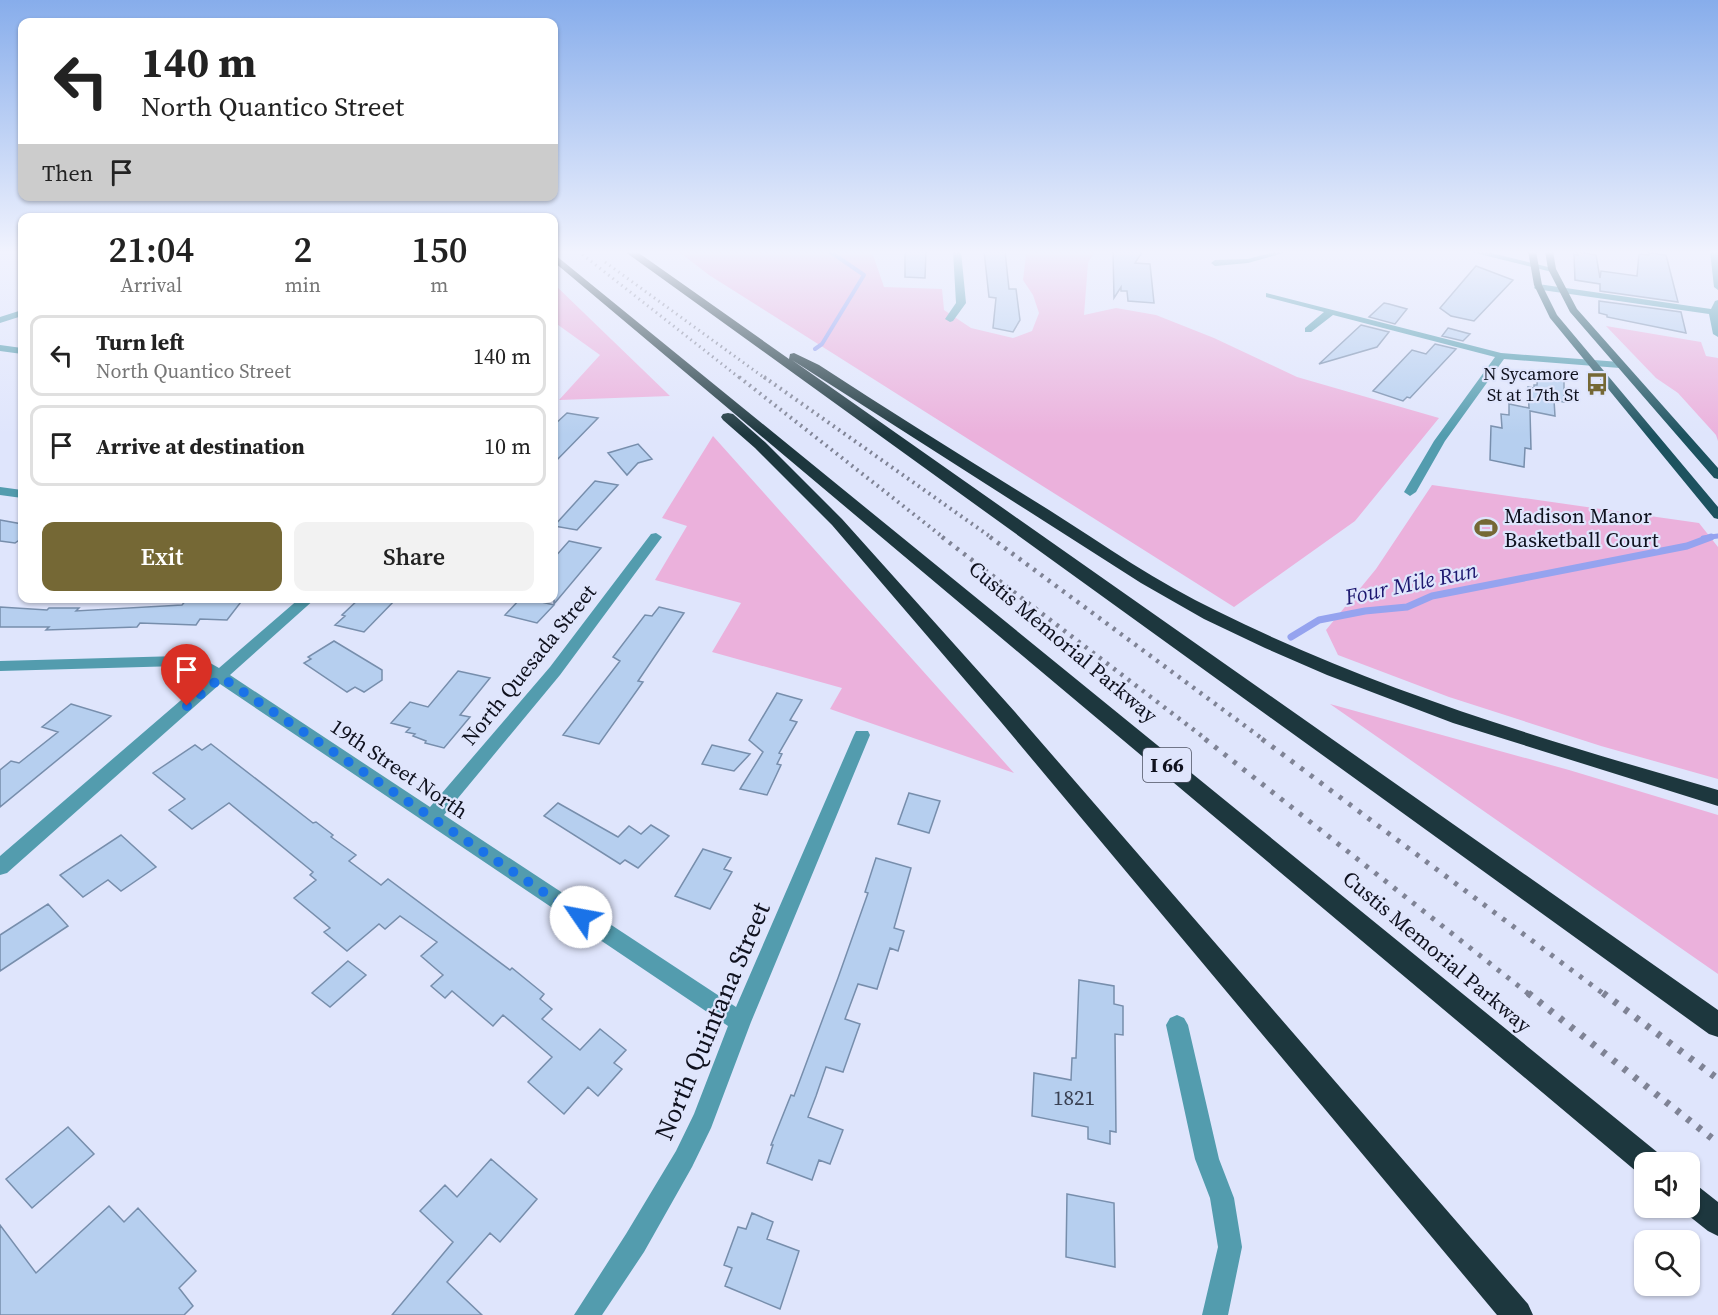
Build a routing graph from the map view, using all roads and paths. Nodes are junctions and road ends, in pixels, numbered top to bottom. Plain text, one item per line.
1 (621, 312) edge
2 (715, 312) edge
3 (955, 312) edge
4 (1330, 312) edge
5 (1331, 312) edge
6 (1551, 312) edge
7 (1575, 312) edge
8 (18, 313) edge
9 (1716, 313) edge
10 (950, 319) dead end
11 (0, 320) edge
12 (737, 328) junction
13 (1308, 330) dead end
14 (1718, 334) edge
15 (0, 348) edge
16 (18, 350) edge
17 (1501, 357) junction
18 (1590, 363) junction
19 (1620, 365) junction
20 (687, 367) junction
21 (1718, 475) edge
22 (0, 491) edge
23 (1410, 492) dead end
24 (18, 493) edge
25 (1715, 511) edge
26 (656, 537) dead end
27 (303, 603) edge
28 (0, 666) edge
29 (221, 677) junction
30 (862, 735) dead end
31 (1718, 798) edge
32 (431, 818) junction
33 (0, 867) edge
34 (740, 1022) junction
35 (1177, 1024) dead end
36 (1718, 1025) edge
37 (1635, 1152) edge
38 (1700, 1206) edge
39 (1718, 1221) edge
40 (587, 1315) edge
41 (1215, 1315) edge
42 (1516, 1315) edge

1 - 20 highway, Custis Memorial Parkway / I 66
2 - 12 highway
3 - 10 street
4 - 13 street
5 - 17 street
6 - 18 main road
7 - 19 main road
8 - 11 street
9 - 14 street
12 - 31 highway
12 - 36 highway
15 - 16 street
17 - 18 street
17 - 23 street
18 - 19 street
18 - 25 main road
19 - 21 main road
20 - 37 highway, Custis Memorial Parkway / I 66
20 - 42 highway
22 - 24 street
26 - 32 street, North Quesada Street
27 - 29 street
28 - 29 street, 19th Street North
29 - 32 street, 19th Street North
29 - 33 street
30 - 34 street, North Quintana Street
32 - 34 street, 19th Street North
34 - 40 street, North Quintana Street
35 - 41 street
38 - 39 highway

